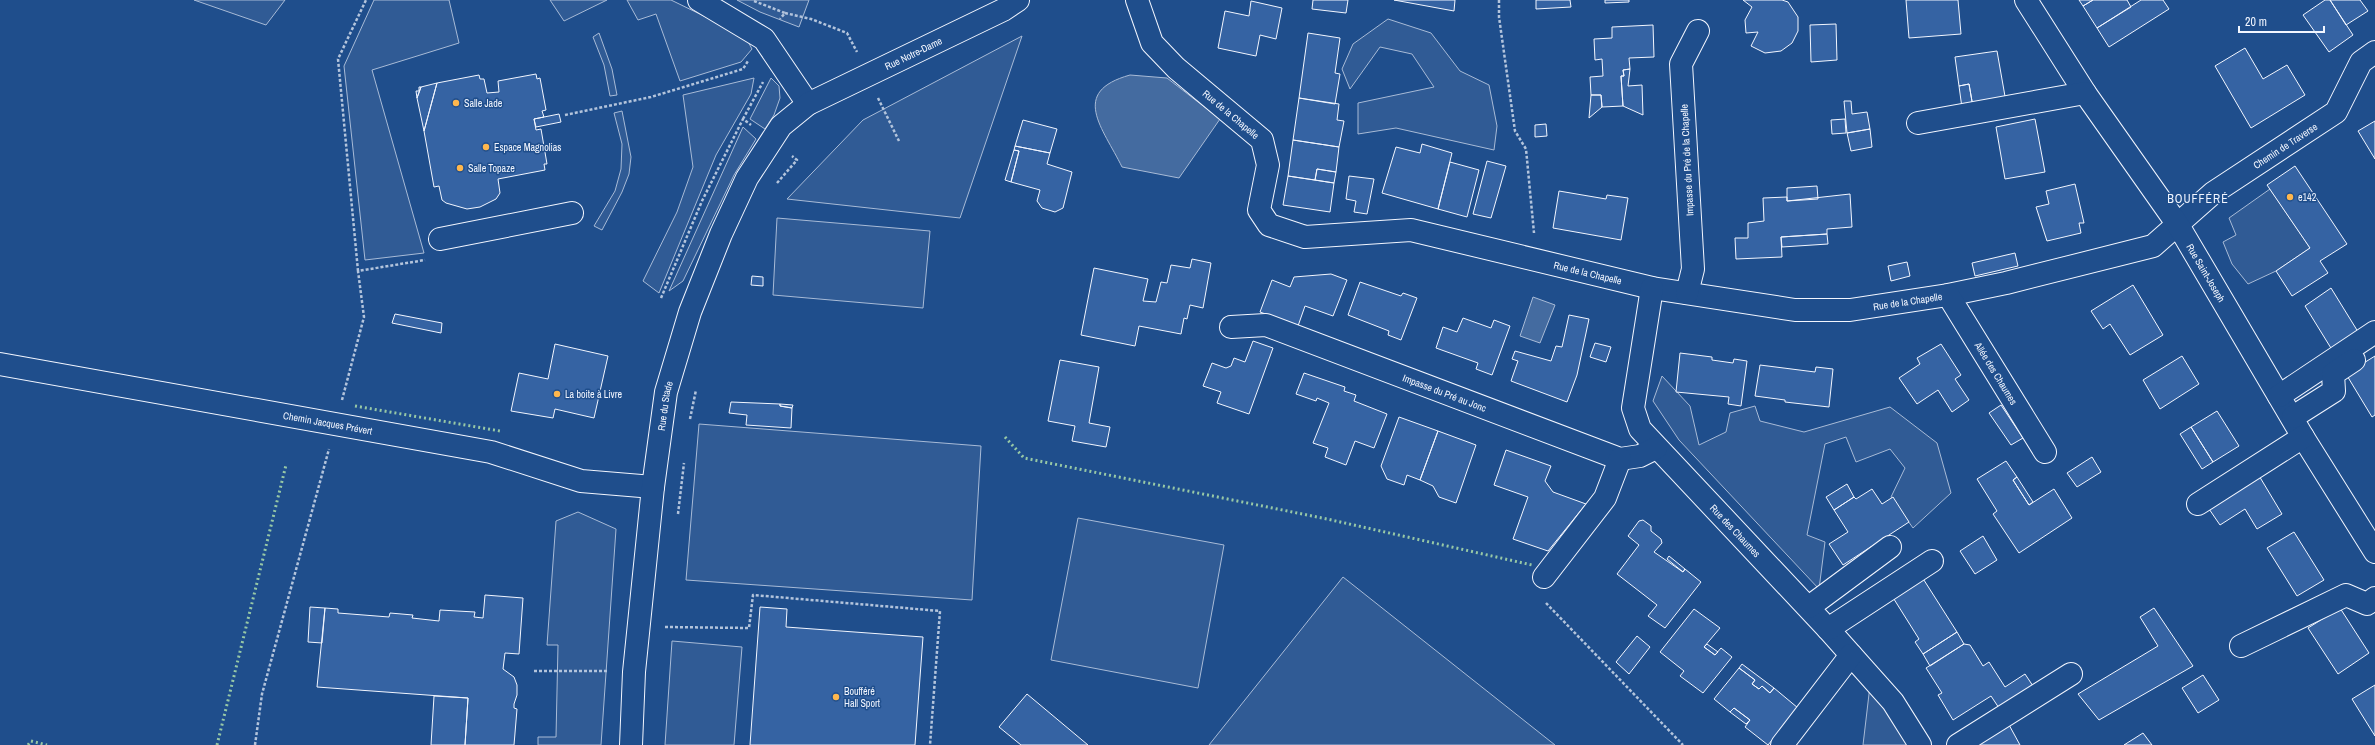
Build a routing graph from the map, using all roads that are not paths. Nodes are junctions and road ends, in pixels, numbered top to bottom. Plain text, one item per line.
1 (698, 0) edge
2 (1018, 0) edge
3 (1136, 0) edge
4 (2026, 0) edge
5 (1698, 31) dead end
6 (2375, 52) edge
7 (2085, 93) junction
8 (808, 104) junction
9 (1918, 123) dead end
10 (572, 213) dead end
11 (2178, 225) junction
12 (440, 239) road end
13 (1652, 288) junction
14 (1687, 293) junction
15 (1948, 295) junction
16 (1231, 327) dead end
17 (2372, 341) edge
18 (0, 364) edge
19 (2279, 396) junction
20 (2293, 417) junction
21 (2303, 437) junction
22 (1656, 448) junction
23 (2045, 452) dead end
24 (1620, 459) junction
25 (653, 487) junction
26 (2198, 504) dead end
27 (1890, 547) dead end
28 (2375, 552) edge
29 (1932, 561) dead end
30 (1544, 576) road end
31 (2375, 598) edge
32 (1809, 607) junction
33 (1828, 628) junction
34 (2241, 646) dead end
35 (1851, 655) junction
36 (2070, 674) dead end
37 (630, 745) edge
38 (1782, 745) edge
39 (1920, 745) edge
40 (1958, 745) edge

1 - 8 street
2 - 8 street, Rue Notre-Dame
3 - 13 street, Rue de la Chapelle
4 - 7 street, Rue Saint-Joseph
5 - 14 street, Impasse du Pré de la Chapelle
6 - 11 street, Chemin de Traverse
7 - 9 street
7 - 11 street, Rue Saint-Joseph
8 - 25 street, Rue du Stade
10 - 12 street
11 - 15 street, Rue de la Chapelle
11 - 19 street, Rue Saint-Joseph
13 - 14 street, Rue de la Chapelle
13 - 22 street, Rue des Chaumes
14 - 15 street, Rue de la Chapelle
15 - 23 street, Allée des Chaumes
16 - 24 street, Impasse du Pré au Jonc
17 - 19 street
17 - 20 street
18 - 25 street, Chemin Jacques Prévert
19 - 20 street, Rue Saint-Joseph
20 - 21 street, Rue Saint-Joseph
21 - 26 street
21 - 28 street, Rue Saint-Joseph
22 - 24 street, Impasse du Pré au Jonc
22 - 32 street, Rue des Chaumes
24 - 30 street
25 - 37 street, Rue du Stade
27 - 32 street
29 - 33 street
31 - 34 street
32 - 33 street, Rue des Chaumes
33 - 35 street, Rue des Chaumes
35 - 38 street
35 - 39 street, Rue des Chaumes
36 - 40 street

